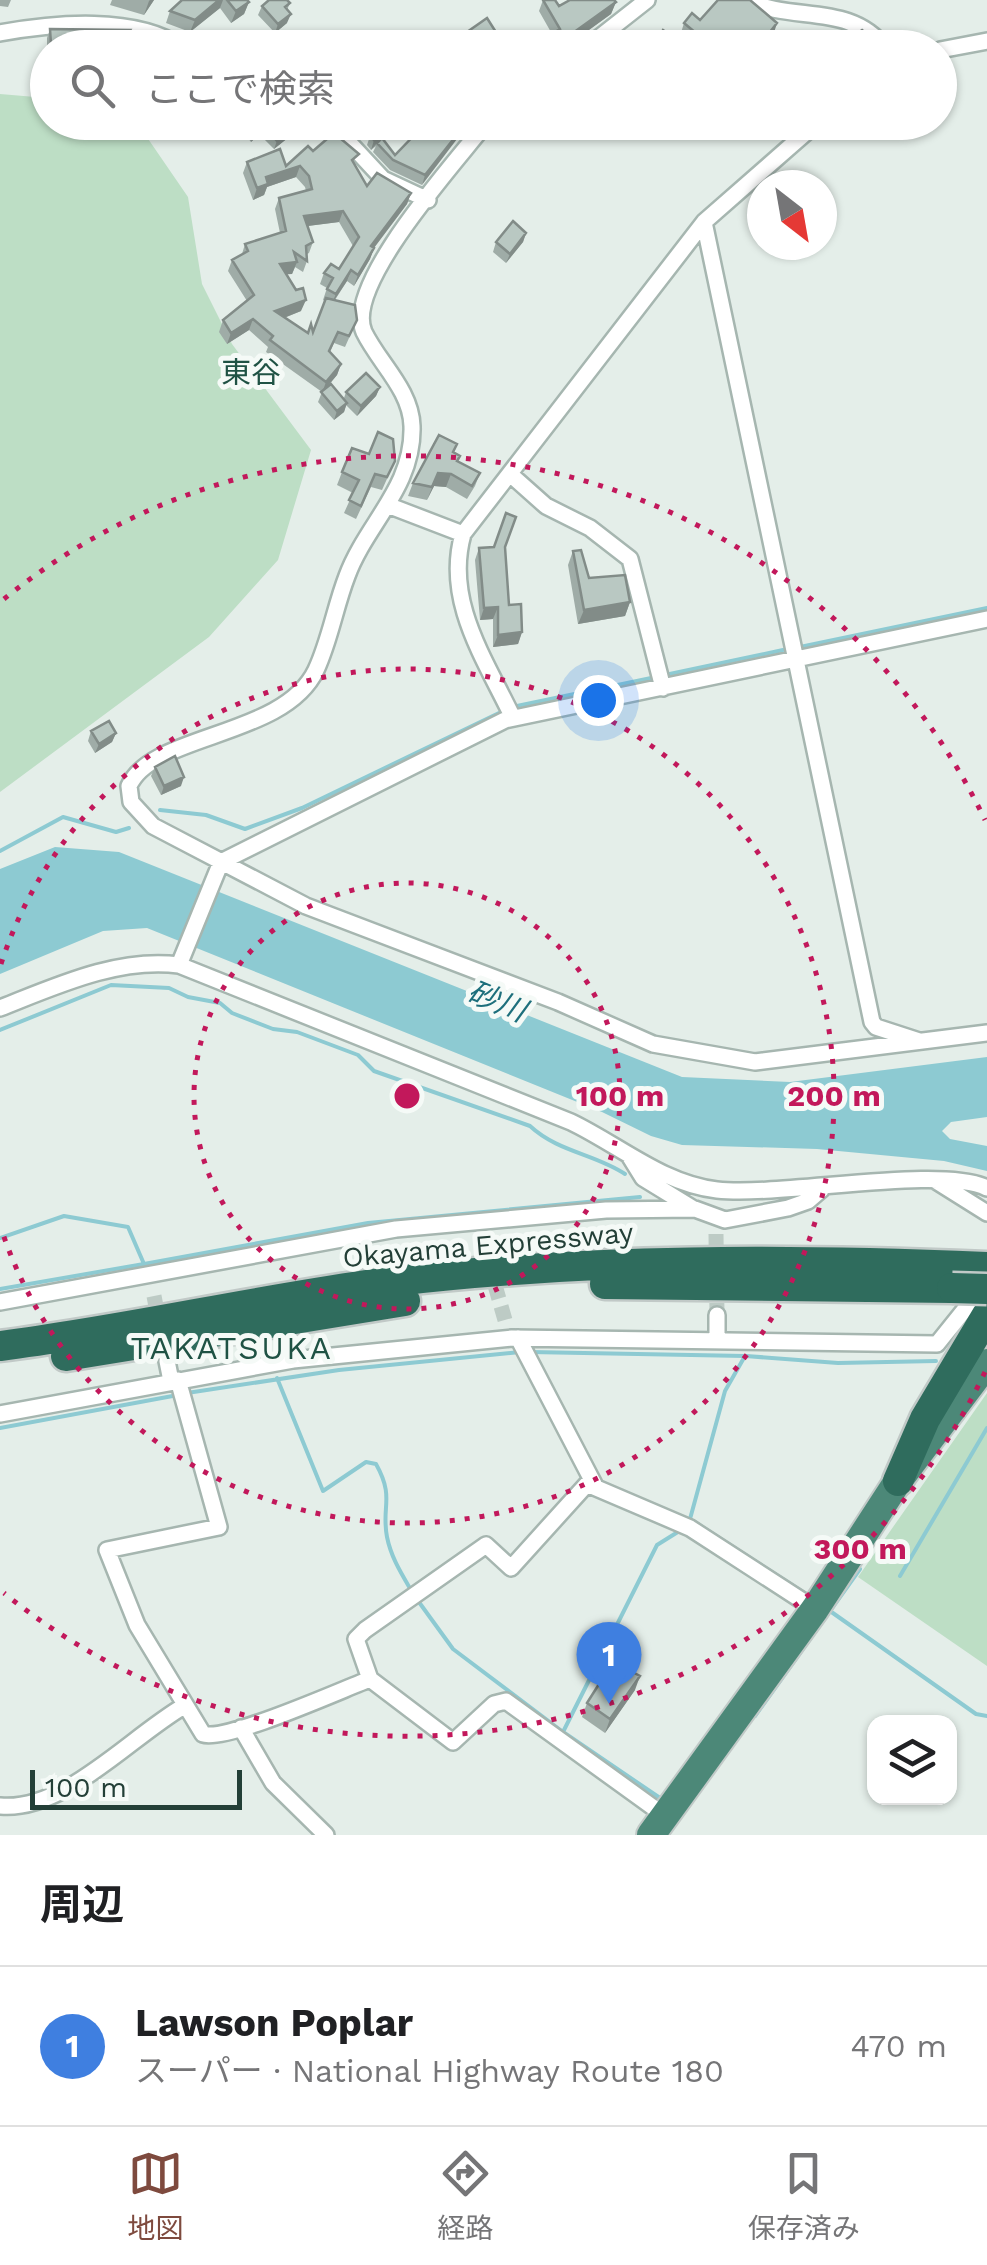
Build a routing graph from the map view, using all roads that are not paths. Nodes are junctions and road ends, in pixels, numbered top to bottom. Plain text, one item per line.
1 (647, 0) edge
2 (746, 0) edge
3 (47, 30) edge
4 (123, 30) edge
5 (609, 30) edge
6 (866, 30) edge
7 (30, 31) edge
8 (0, 34) edge
9 (987, 41) edge
10 (957, 47) edge
11 (346, 140) edge
12 (473, 140) edge
13 (797, 140) edge
14 (428, 200) junction
15 (704, 222) junction
16 (510, 474) junction
17 (390, 506) junction
18 (462, 534) junction
19 (987, 619) edge
20 (797, 659) junction
21 (661, 680) junction
22 (513, 718) junction
23 (220, 867) junction
24 (181, 960) junction
25 (0, 1008) edge
26 (987, 1033) edge
27 (923, 1042) junction
28 (628, 1152) junction
29 (934, 1180) junction
30 (987, 1188) edge
31 (822, 1189) junction
32 (695, 1210) junction
33 (987, 1213) edge
34 (150, 1277) junction
35 (977, 1279) edge
36 (154, 1296) tunnel mouth
37 (0, 1302) edge
38 (717, 1315) tunnel mouth
39 (987, 1315) edge
40 (505, 1320) tunnel mouth
41 (717, 1338) junction
42 (987, 1338) edge
43 (518, 1344) junction
44 (0, 1346) edge
45 (167, 1360) dead end
46 (987, 1363) edge
47 (0, 1367) edge
48 (179, 1388) junction
49 (0, 1414) edge
50 (898, 1480) junction
51 (594, 1484) junction
52 (815, 1608) junction
53 (370, 1678) junction
54 (184, 1706) junction
55 (241, 1728) junction
56 (0, 1806) edge
57 (658, 1825) edge
58 (326, 1835) edge

1 - 5 street
2 - 6 street
3 - 4 street
7 - 8 street
9 - 10 street
11 - 14 street
12 - 14 street
13 - 15 street
14 - 17 street
15 - 16 street
15 - 20 street
16 - 18 street
16 - 21 street
17 - 18 street
17 - 23 street
18 - 22 street
19 - 20 street
20 - 21 street
20 - 27 street
21 - 22 street
22 - 23 street
23 - 24 street
23 - 27 street
24 - 25 street
24 - 28 street
26 - 27 street
28 - 31 street
28 - 32 street
29 - 30 street
29 - 31 street
29 - 33 street
31 - 32 street
32 - 34 street
34 - 36 street
34 - 37 street
35 - 41 street
35 - 44 highway, Okayama Expressway
35 - 47 highway, Okayama Expressway
38 - 41 street
39 - 50 highway
40 - 43 street
41 - 43 street
42 - 50 highway
43 - 48 street
43 - 51 street
45 - 48 street
46 - 50 highway
48 - 49 street
48 - 54 street
50 - 52 highway
51 - 52 street
51 - 53 street
52 - 57 highway
53 - 55 street
53 - 57 street
54 - 55 street
54 - 56 street
55 - 58 street

